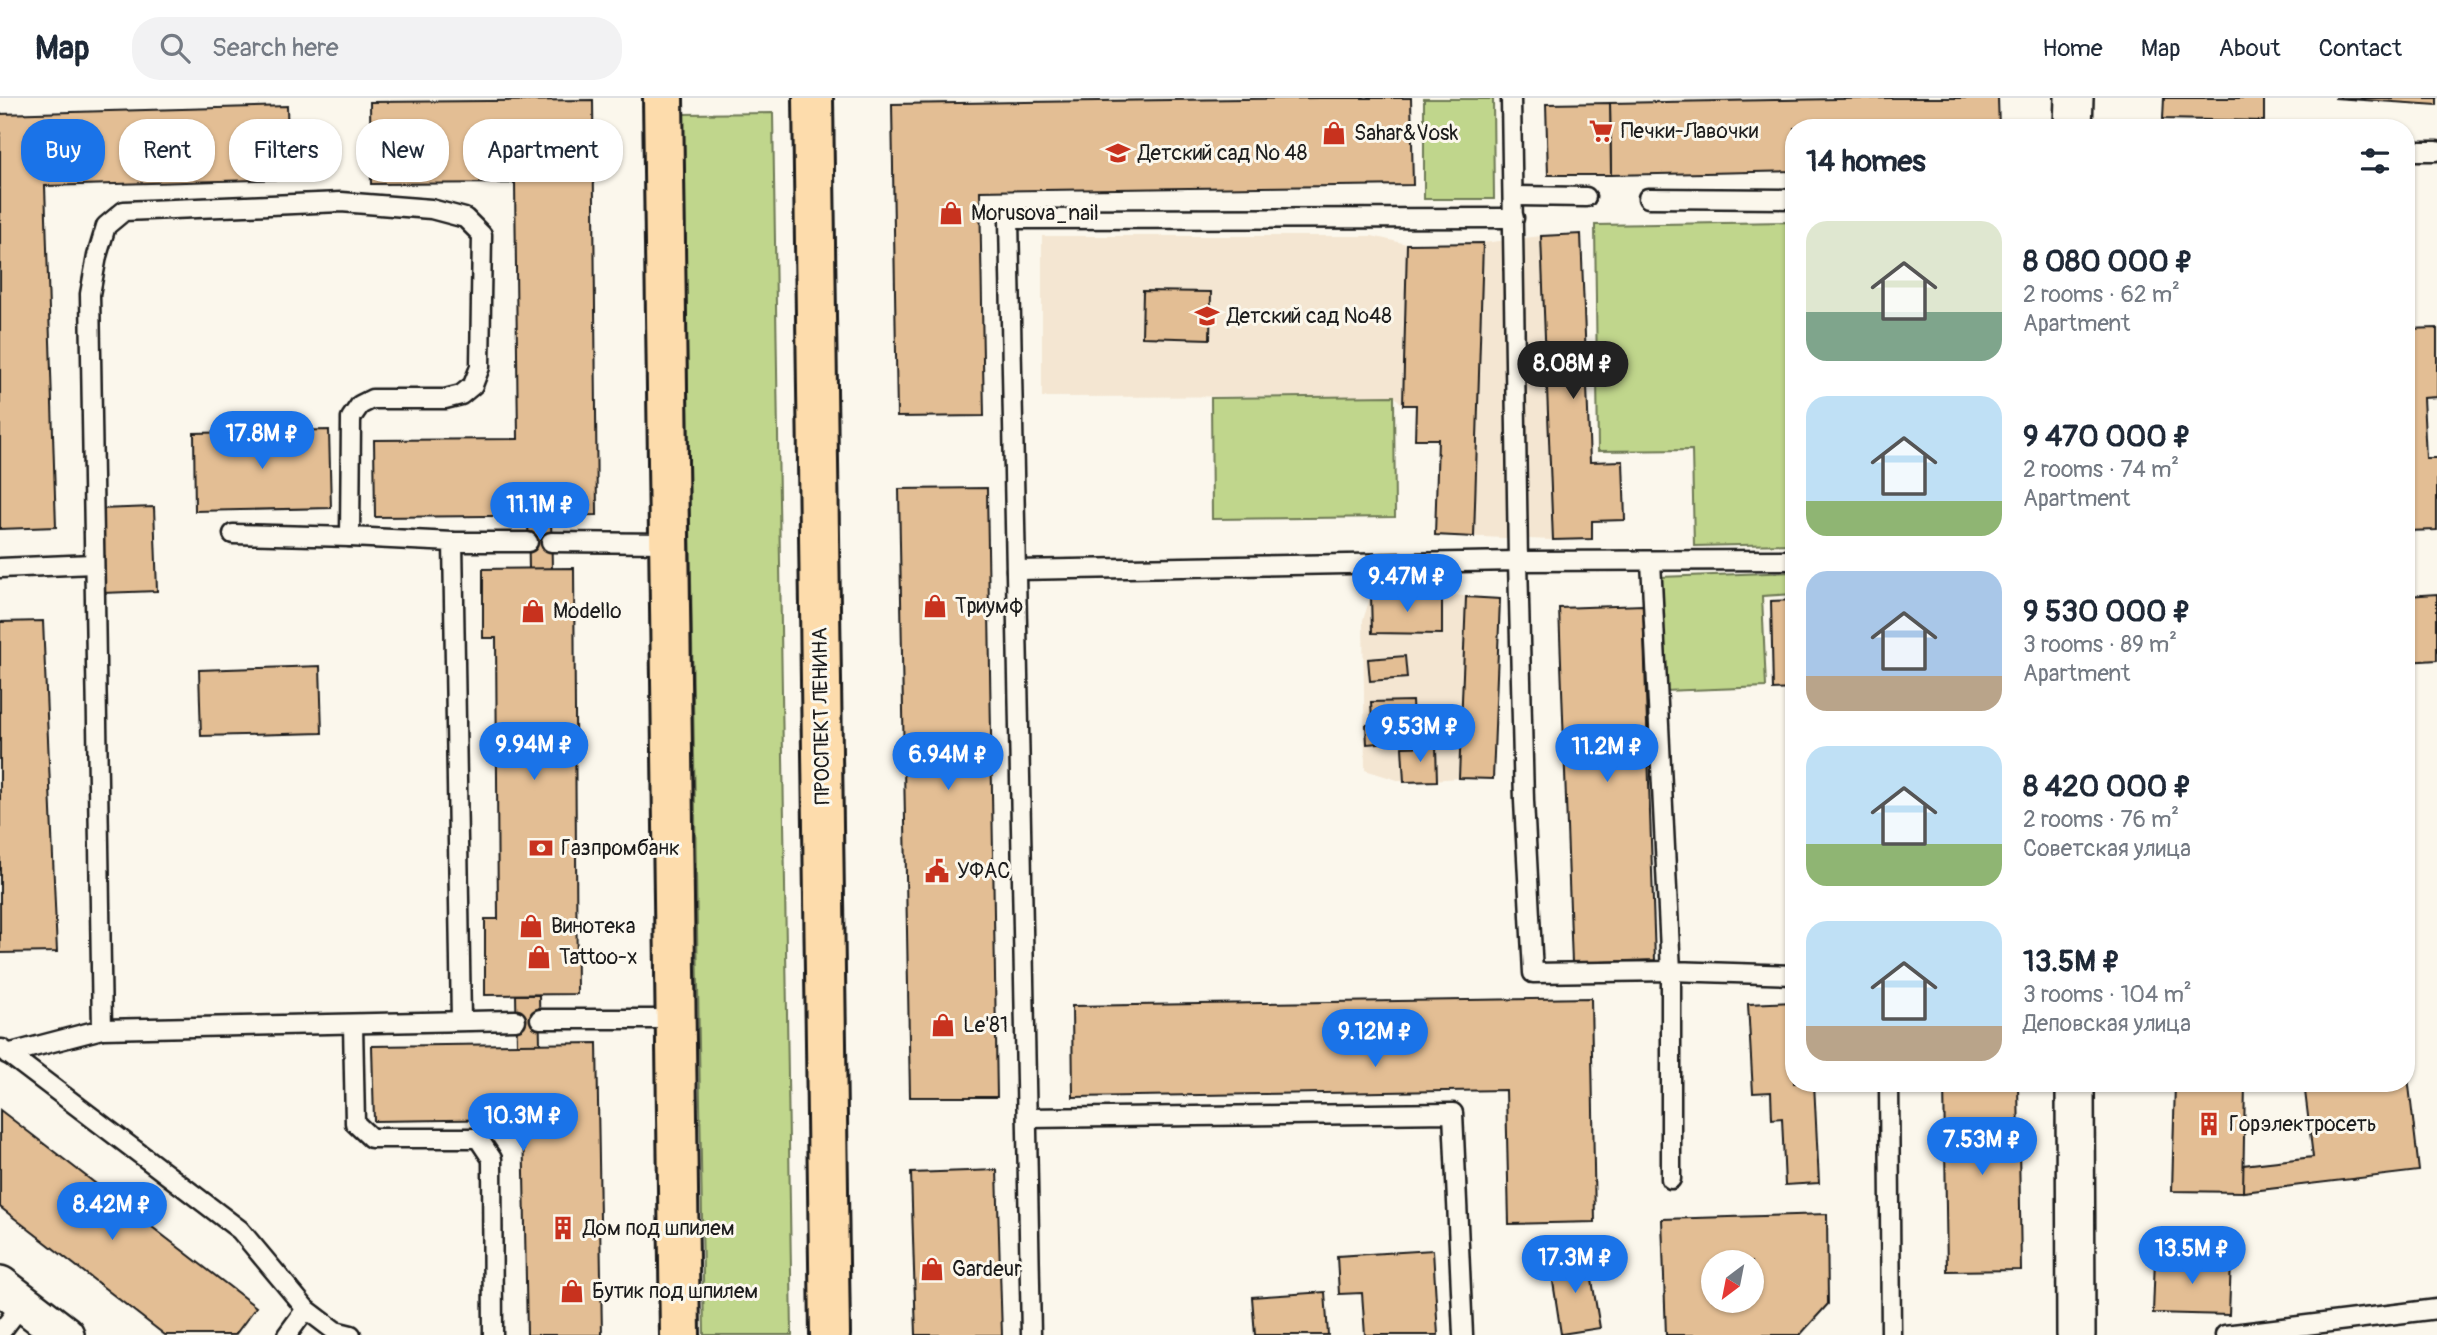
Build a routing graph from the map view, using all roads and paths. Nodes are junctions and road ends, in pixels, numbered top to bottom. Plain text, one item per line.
1 (663, 98) edge
2 (813, 98) edge
3 (1511, 98) edge
4 (2074, 98) edge
5 (2073, 119) edge
6 (2415, 151) edge
7 (2437, 151) edge
8 (1514, 196) junction
9 (1586, 197) dead end
10 (1648, 198) dead end
11 (1785, 199) edge
12 (1514, 218) junction
13 (233, 534) dead end
14 (349, 537) junction
15 (453, 542) junction
16 (528, 542) dead end
17 (551, 542) dead end
18 (669, 543) junction
19 (1785, 560) edge
20 (1518, 561) junction
21 (1651, 561) junction
22 (93, 564) junction
23 (0, 568) edge
24 (1016, 570) junction
25 (1671, 971) junction
26 (1785, 975) edge
27 (540, 1019) dead end
28 (675, 1019) junction
29 (461, 1020) junction
30 (516, 1020) dead end
31 (353, 1024) junction
32 (102, 1029) junction
33 (4, 1051) edge
34 (1889, 1092) edge
35 (2075, 1092) edge
36 (1027, 1118) junction
37 (1671, 1179) dead end
38 (12, 1294) edge
39 (306, 1309) junction
40 (2437, 1309) edge
41 (0, 1333) edge
42 (65, 1335) edge
43 (287, 1335) edge
44 (351, 1335) edge
45 (494, 1335) edge
46 (680, 1335) edge
47 (830, 1335) edge
48 (1031, 1335) edge
49 (1463, 1335) edge
50 (1891, 1335) edge
51 (2076, 1335) edge
52 (2225, 1335) edge

1 - 18 main road
2 - 47 main road, ПРОСПЕКТ ЛЕНИНА
3 - 8 lane
4 - 5 street
6 - 7 lane
8 - 9 lane
8 - 12 lane
10 - 11 lane
12 - 20 lane
12 - 24 lane
13 - 14 lane
14 - 15 lane
14 - 22 lane
15 - 16 lane
15 - 29 lane
17 - 18 lane
18 - 28 main road
19 - 21 lane
20 - 21 lane
20 - 24 lane
20 - 25 lane
21 - 25 lane
22 - 23 lane
22 - 32 lane
24 - 36 lane
25 - 26 lane
25 - 37 lane
27 - 28 lane
28 - 46 main road
29 - 30 lane
29 - 31 lane
31 - 32 lane
31 - 45 lane
32 - 33 lane
33 - 39 lane
34 - 50 lane
35 - 51 street
36 - 48 lane
36 - 49 lane
38 - 41 lane
38 - 42 street
39 - 43 lane
39 - 44 lane
40 - 52 lane

